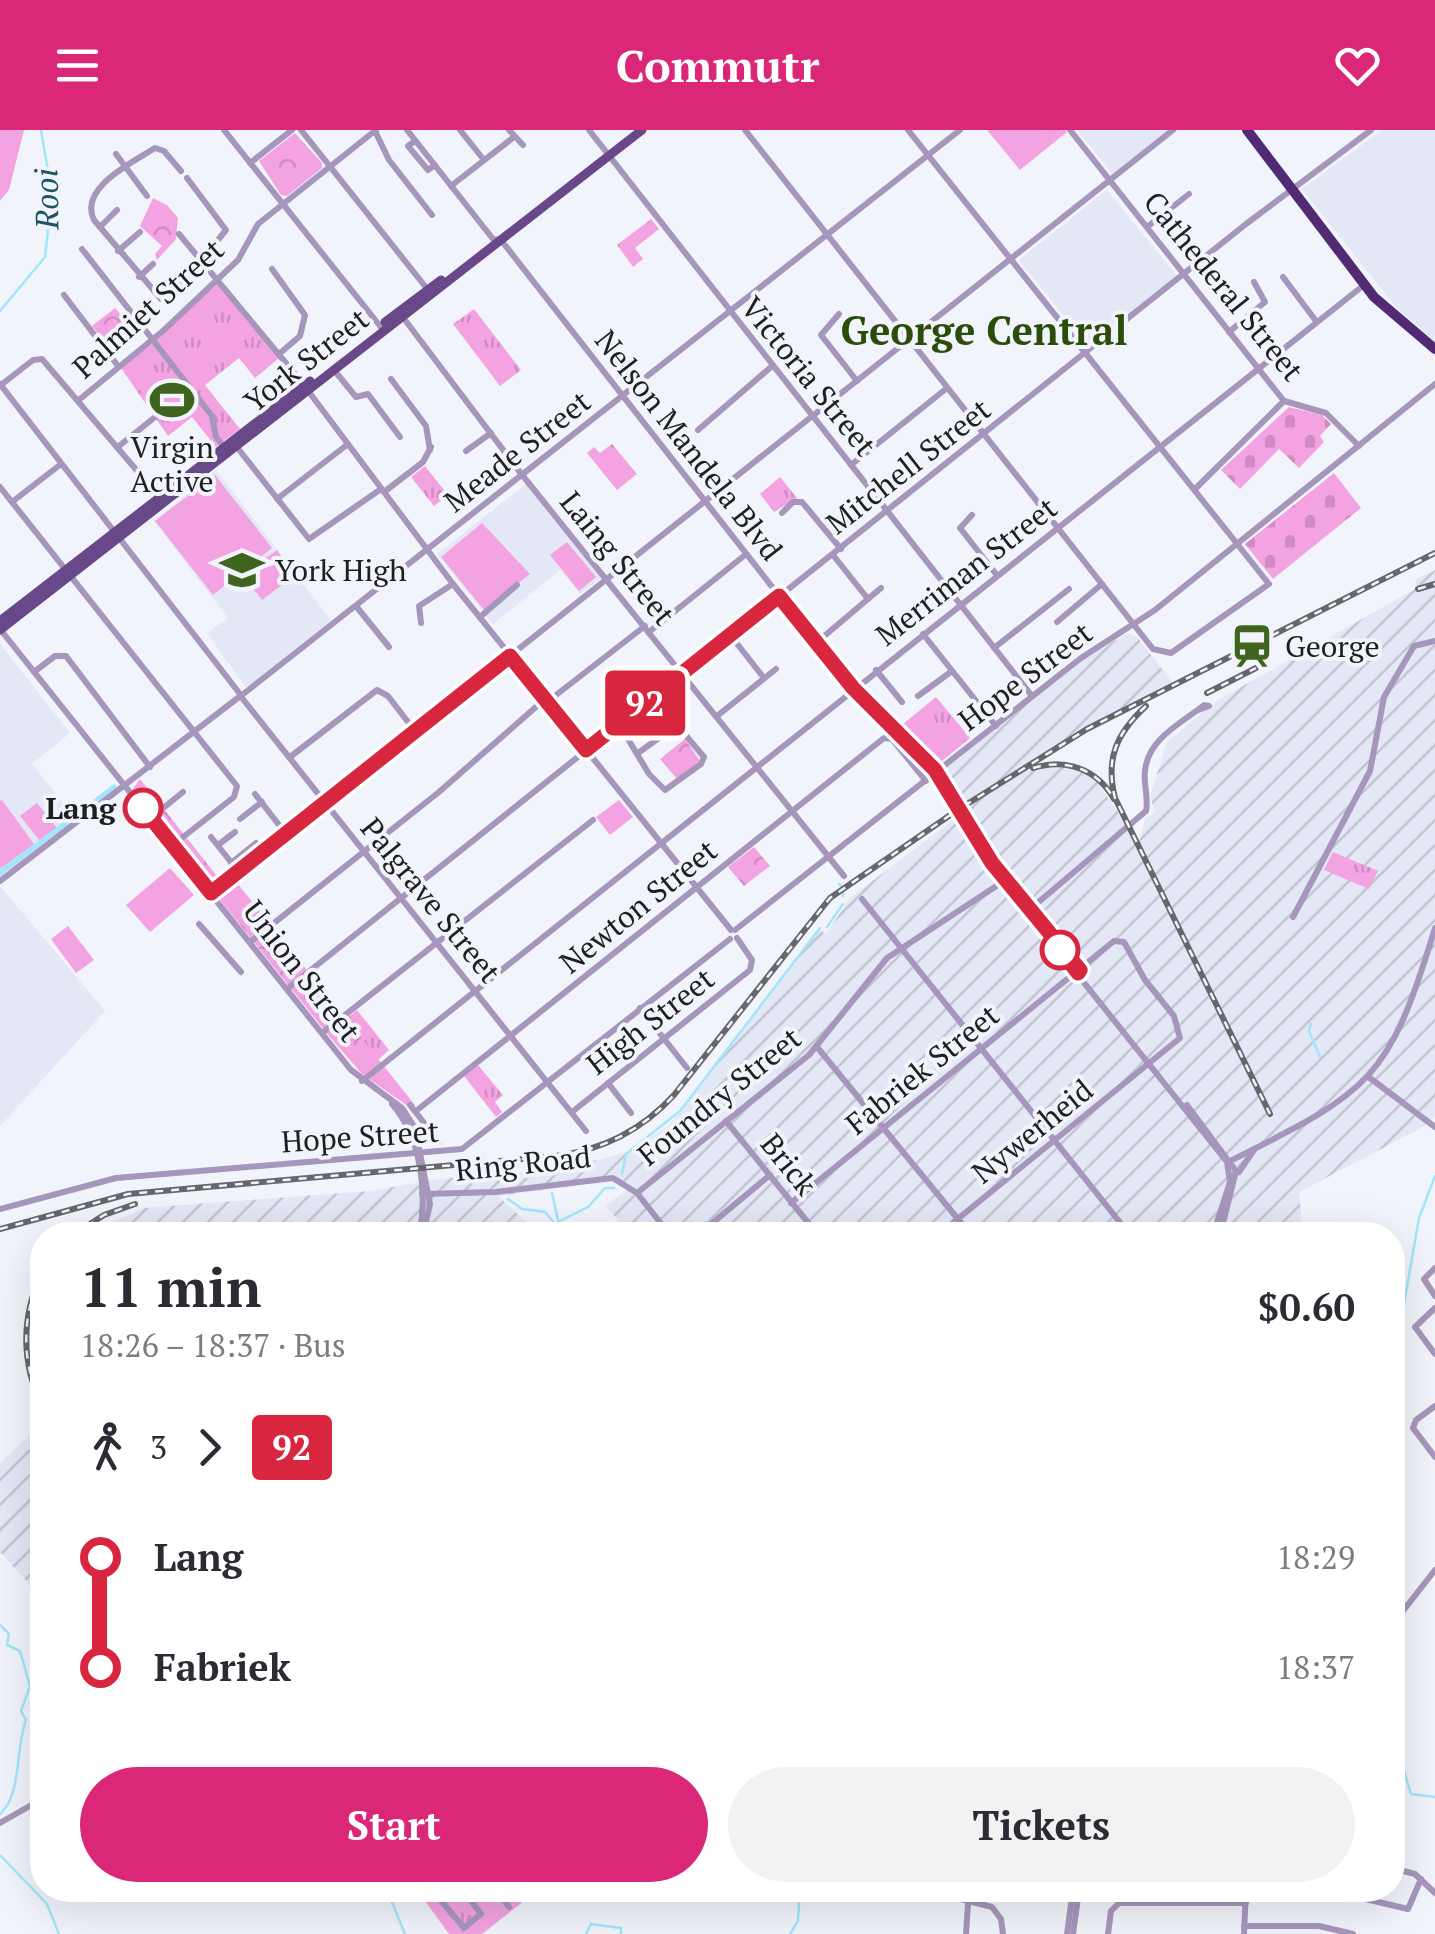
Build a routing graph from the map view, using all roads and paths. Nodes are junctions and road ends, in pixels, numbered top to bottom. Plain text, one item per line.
1 (224, 130) edge
2 (292, 130) edge
3 (301, 130) edge
4 (376, 130) edge
5 (407, 130) edge
6 (460, 130) edge
7 (589, 130) edge
8 (633, 130) edge
9 (642, 130) edge
10 (746, 130) edge
11 (908, 130) edge
12 (960, 130) edge
13 (1070, 130) edge
14 (1172, 130) edge
15 (1245, 130) edge
16 (1371, 130) edge
17 (512, 133) edge
18 (523, 145) dead end
19 (116, 154) dead end
20 (607, 154) junction
21 (928, 155) junction
22 (484, 160) junction
23 (250, 163) junction
24 (330, 167) junction
25 (126, 168) junction
26 (181, 170) dead end
27 (187, 178) dead end
28 (1111, 180) junction
29 (452, 186) junction
30 (1291, 190) junction
31 (1189, 194) dead end
32 (147, 196) dead end
33 (283, 204) junction
34 (117, 210) dead end
35 (432, 215) dead end
36 (99, 227) junction
37 (1147, 227) junction
38 (140, 232) dead end
39 (179, 234) dead end
40 (826, 236) junction
41 (497, 239) junction
42 (82, 248) dead end
43 (118, 251) junction
44 (203, 258) junction
45 (1011, 259) junction
46 (153, 264) dead end
47 (272, 269) dead end
48 (1184, 275) junction
49 (139, 277) junction
50 (1283, 277) dead end
51 (218, 278) junction
52 (1254, 282) dead end
53 (1364, 285) junction
54 (430, 292) junction
55 (64, 294) dead end
56 (729, 312) junction
57 (401, 314) junction
58 (838, 314) dead end
59 (1316, 321) junction
60 (382, 329) junction
61 (1228, 332) junction
62 (154, 338) junction
63 (909, 341) junction
64 (1435, 352) edge
65 (1086, 353) junction
66 (279, 354) junction
67 (118, 366) junction
68 (1257, 367) junction
69 (771, 368) junction
70 (334, 370) junction
71 (391, 379) dead end
72 (857, 381) junction
73 (1, 384) edge
74 (1435, 384) edge
75 (306, 388) junction
76 (947, 388) junction
77 (622, 397) junction
78 (80, 399) junction
79 (1284, 401) junction
80 (160, 413) dead end
81 (811, 416) junction
82 (698, 430) dead end
83 (491, 433) junction
84 (984, 435) junction
85 (400, 438) dead end
86 (348, 444) junction
87 (1159, 445) junction
88 (119, 446) junction
89 (236, 446) junction
90 (1359, 446) junction
91 (224, 448) junction
92 (466, 452) dead end
93 (62, 464) junction
94 (852, 466) junction
95 (523, 475) junction
96 (0, 487) edge
97 (1195, 489) junction
98 (383, 491) junction
99 (277, 499) junction
100 (161, 500) junction
101 (12, 502) junction
102 (703, 502) junction
103 (887, 512) junction
104 (782, 513) dead end
105 (972, 515) dead end
106 (1058, 528) junction
107 (118, 534) junction
108 (1237, 542) junction
109 (427, 549) junction
110 (841, 549) junction
111 (746, 554) junction
112 (833, 555) junction
113 (70, 571) junction
114 (996, 574) junction
115 (606, 578) junction
116 (452, 584) junction
117 (1102, 584) junction
118 (518, 585) dead end
119 (881, 588) dead end
120 (1069, 589) dead end
121 (779, 596) junction
122 (868, 599) junction
123 (960, 603) junction
124 (356, 606) junction
125 (480, 617) junction
126 (0, 622) edge
127 (1057, 622) dead end
128 (420, 623) dead end
129 (1134, 624) junction
130 (647, 629) junction
131 (0, 630) edge
132 (922, 634) junction
133 (730, 636) junction
134 (1435, 640) edge
135 (816, 643) junction
136 (389, 647) dead end
137 (994, 648) junction
138 (510, 656) junction
139 (776, 669) dead end
140 (876, 670) junction
141 (952, 671) junction
142 (34, 672) junction
143 (682, 673) junction
144 (764, 678) junction
145 (853, 688) junction
146 (241, 696) junction
147 (843, 696) junction
148 (918, 696) dead end
149 (1032, 696) junction
150 (546, 701) junction
151 (902, 702) dead end
152 (870, 704) junction
153 (1196, 711) dead end
154 (717, 716) junction
155 (619, 724) junction
156 (996, 726) junction
157 (414, 731) junction
158 (194, 732) junction
159 (586, 750) junction
160 (638, 753) junction
161 (290, 757) junction
162 (150, 766) junction
163 (756, 766) junction
164 (926, 781) junction
165 (125, 787) junction
166 (183, 792) dead end
167 (255, 794) dead end
168 (262, 802) junction
169 (325, 803) junction
170 (792, 812) junction
171 (151, 818) junction
172 (240, 819) dead end
173 (593, 820) dead end
174 (235, 832) dead end
175 (286, 834) junction
176 (211, 837) dead end
177 (256, 844) dead end
178 (659, 844) junction
179 (218, 845) junction
180 (173, 846) junction
181 (364, 852) junction
182 (829, 858) junction
183 (232, 862) junction
184 (238, 871) junction
185 (844, 876) dead end
186 (1005, 880) junction
187 (0, 882) edge
188 (696, 889) junction
189 (211, 893) junction
190 (400, 898) junction
191 (862, 899) dead end
192 (1030, 910) junction
193 (1293, 916) dead end
194 (200, 924) dead end
195 (1435, 928) edge
196 (732, 935) junction
197 (250, 942) junction
198 (436, 943) junction
199 (900, 948) junction
200 (241, 972) dead end
201 (1079, 972) junction
202 (286, 989) junction
203 (475, 991) junction
204 (640, 1008) junction
205 (322, 1033) junction
206 (511, 1036) junction
207 (664, 1038) junction
208 (817, 1046) junction
209 (982, 1049) junction
210 (1152, 1064) junction
211 (687, 1068) dead end
212 (1370, 1078) junction
213 (362, 1081) junction
214 (547, 1082) junction
215 (608, 1083) junction
216 (572, 1112) junction
217 (631, 1113) dead end
218 (726, 1121) junction
219 (885, 1126) junction
220 (1435, 1127) edge
221 (586, 1130) dead end
222 (1055, 1141) junction
223 (439, 1142) dead end
224 (1258, 1145) junction
225 (418, 1153) junction
226 (1228, 1160) junction
227 (770, 1175) junction
228 (1237, 1179) junction
229 (637, 1192) junction
230 (425, 1194) junction
231 (792, 1203) junction
232 (0, 1209) edge
233 (958, 1219) junction
234 (426, 1222) edge
235 (660, 1222) edge
236 (714, 1222) edge
237 (807, 1222) edge
238 (954, 1222) edge
239 (961, 1222) edge
240 (1120, 1222) edge
241 (1220, 1222) edge
242 (1221, 1222) edge
243 (1435, 1268) edge
244 (1435, 1296) edge
245 (1435, 1308) edge
246 (1435, 1354) edge
247 (1435, 1406) edge
248 (1435, 1456) edge
249 (1435, 1570) edge
250 (1405, 1609) edge
251 (30, 1806) edge
252 (0, 1822) edge
253 (1405, 1873) edge
254 (1420, 1878) junction
255 (1435, 1893) edge
256 (442, 1902) edge
257 (472, 1902) edge
258 (506, 1902) edge
259 (962, 1902) edge
260 (1074, 1902) edge
261 (1378, 1902) edge
262 (1246, 1903) joint
263 (968, 1904) junction
264 (510, 1907) dead end
265 (1244, 1930) edge
266 (1316, 1930) edge
267 (463, 1931) edge
268 (966, 1934) edge
269 (1003, 1934) edge
270 (1070, 1934) edge
271 (1108, 1934) edge
272 (1352, 1934) edge

1 - 23 street
2 - 23 street
3 - 24 street
4 - 24 street, Palmiet Street
4 - 35 street
5 - 29 street, Nelson Mandela Blvd
6 - 22 street
7 - 20 street, Victoria Street
8 - 20 main road, York Street
9 - 20 main road, York Street
10 - 40 street
11 - 21 street
12 - 21 street, Meade Street
13 - 28 street, Cathederal Street
14 - 28 street
15 - 30 highway
16 - 30 street, Mitchell Street
17 - 18 street
17 - 22 street
19 - 25 street
20 - 41 main road, York Street
20 - 56 street, Victoria Street
21 - 40 street, Meade Street
21 - 45 street
22 - 29 street
23 - 33 street
24 - 33 street, Palmiet Street
24 - 54 street
25 - 26 street
25 - 32 street
25 - 36 street
27 - 44 street
28 - 37 street, Cathederal Street
28 - 45 street
29 - 41 street, Nelson Mandela Blvd
30 - 48 street, Mitchell Street
30 - 53 highway
31 - 37 street
33 - 51 street, Palmiet Street
33 - 60 street
34 - 36 street
36 - 43 street
37 - 48 street, Cathederal Street
38 - 43 street
39 - 44 street
40 - 56 street, Meade Street
40 - 63 street
41 - 54 main road, York Street
41 - 77 street, Nelson Mandela Blvd
42 - 62 street
43 - 49 street
44 - 49 street
44 - 51 street
45 - 63 street
45 - 65 street
46 - 49 street
47 - 66 street
48 - 61 street, Cathederal Street
48 - 65 street, Mitchell Street
50 - 59 street
51 - 62 street, Palmiet Street
51 - 66 street
52 - 61 street
53 - 59 street, Merriman Street
53 - 64 highway
54 - 57 main road, York Street
55 - 67 street
56 - 69 street, Victoria Street
56 - 77 street, Meade Street
57 - 60 main road, York Street
57 - 83 street, Laing Street
58 - 72 street
59 - 68 street, Merriman Street
60 - 70 main road, York Street
60 - 75 main road, York Street
61 - 68 street, Cathederal Street
62 - 67 street, Palmiet Street
62 - 91 street
63 - 72 street
63 - 76 street
65 - 84 street, Mitchell Street
65 - 87 street
66 - 75 street
67 - 78 street, Palmiet Street
68 - 79 street, Cathederal Street
68 - 87 street, Merriman Street
69 - 81 street, Victoria Street
69 - 82 street
70 - 75 main road, York Street
70 - 85 street
71 - 98 street
72 - 81 street
73 - 78 street
73 - 93 street, Palgrave Street
74 - 90 street, Hope Street
75 - 86 street
75 - 89 main road, York Street
75 - 91 main road, York Street
76 - 84 street
76 - 94 street
77 - 95 street, Meade Street
77 - 102 street, Nelson Mandela Blvd
78 - 88 street
79 - 90 street, Cathederal Street
79 - 97 street
80 - 88 street
81 - 94 street, Victoria Street
81 - 102 street
83 - 92 street
83 - 95 street, Laing Street
84 - 103 street, Mitchell Street
84 - 106 street
86 - 98 street
86 - 99 street
87 - 97 street
87 - 106 street, Merriman Street
88 - 100 street
89 - 99 street
89 - 100 main road, York Street
90 - 108 street, Hope Street
91 - 100 main road, York Street
93 - 101 street
93 - 107 street, Palgrave Street
94 - 103 street, Victoria Street
95 - 109 street, Meade Street
95 - 115 street, Laing Street
96 - 101 street
97 - 108 street
98 - 99 street
98 - 109 street
100 - 107 main road, York Street
101 - 113 street
102 - 111 street, Nelson Mandela Blvd
102 - 115 street
103 - 110 street, Mitchell Street
103 - 123 street, Victoria Street
104 - 110 street
105 - 114 street
106 - 114 street, Merriman Street
106 - 117 street
107 - 113 main road, York Street
107 - 146 street, Palgrave Street
108 - 129 street, Hope Street
108 - 129 street
109 - 116 street
109 - 124 street, Meade Street
110 - 112 street, Mitchell Street
111 - 121 street, Nelson Mandela Blvd
111 - 130 street
112 - 121 street, Mitchell Street
112 - 122 street
113 - 126 main road, York Street
113 - 131 main road, York Street
113 - 158 street
114 - 123 street, Merriman Street
115 - 130 street, Laing Street
115 - 138 street
116 - 125 street
116 - 128 street
117 - 127 street
117 - 129 street
118 - 125 street
119 - 122 street
120 - 137 street
121 - 133 street, Mitchell Street
121 - 135 street, Nelson Mandela Blvd
122 - 135 street
123 - 132 street, Merriman Street
123 - 137 street, Victoria Street
124 - 136 street
124 - 146 street, Meade Street
125 - 138 street
129 - 149 street, Hope Street
130 - 143 street, Laing Street
130 - 150 street
131 - 142 street, Union Street
132 - 140 street, Merriman Street
132 - 141 street
133 - 143 street, Mitchell Street
133 - 144 street
134 - 193 street
135 - 145 street, Nelson Mandela Blvd
137 - 149 street, Victoria Street
138 - 150 street
138 - 157 street
139 - 144 street
140 - 145 street, Merriman Street
140 - 151 street
141 - 148 street
141 - 156 street
142 - 162 street
142 - 165 street, Union Street
143 - 154 street, Laing Street
143 - 155 street, Mitchell Street
144 - 154 street
145 - 147 street, Merriman Street
145 - 152 street, Nelson Mandela Blvd
146 - 158 street, Meade Street
146 - 161 street, Palgrave Street
147 - 152 street
147 - 163 street, Merriman Street
149 - 156 street, Hope Street
150 - 159 street
150 - 181 street
152 - 186 street, Nelson Mandela Blvd, bridge
153 - 192 street
154 - 163 street, Laing Street
155 - 159 street, Mitchell Street
155 - 160 street
156 - 164 street, Hope Street
157 - 161 street
157 - 169 street
158 - 162 street, Meade Street
158 - 180 street
159 - 178 street
159 - 190 street, Mitchell Street
160 - 160 street
161 - 169 street, Palgrave Street
162 - 165 street, Meade Street
163 - 170 street, Laing Street
163 - 178 street, Merriman Street
164 - 170 street, Newton Street
164 - 182 street, Hope Street
165 - 171 street, Union Street
165 - 187 street, Meade Street
166 - 171 street
167 - 168 street
168 - 172 street
168 - 175 street
169 - 175 street
169 - 181 street, Palgrave Street
170 - 182 street, Laing Street
170 - 188 street, Newton Street
171 - 180 street, Union Street
173 - 198 street
174 - 179 street
175 - 184 street
176 - 179 street
177 - 183 street
178 - 188 street
178 - 203 street, Merriman Street
179 - 183 street
180 - 189 street, Union Street
181 - 190 street, Palgrave Street
181 - 197 street
182 - 185 street, Laing Street
182 - 196 street, Hope Street
183 - 184 street
184 - 189 street
186 - 192 street, Nelson Mandela Blvd
186 - 199 street, Foundry Street
188 - 196 street
188 - 206 street, Newton Street
189 - 197 street, Union Street
190 - 198 street, Palgrave Street
190 - 202 street, Mitchell Street
191 - 199 street
192 - 201 street, Nelson Mandela Blvd
194 - 200 street
195 - 212 street
196 - 204 street, Hope Street
196 - 207 street, High Street
197 - 202 street, Union Street
198 - 203 street, Palgrave Street
198 - 205 street
199 - 208 street, Foundry Street
199 - 209 street
201 - 209 street, Fabriek Street
201 - 210 street, Nelson Mandela Blvd
201 - 210 street, Fabriek Street
202 - 205 street, Union Street
203 - 206 street, Palgrave Street
203 - 213 street, Merriman Street
204 - 207 street
204 - 214 street, Hope Street
205 - 213 street, Union Street
206 - 214 street, Palgrave Street
206 - 223 street, Newton Street
207 - 211 street
207 - 215 street, High Street
208 - 218 street, Foundry Street
208 - 219 street
209 - 219 street, Fabriek Street
209 - 222 street
210 - 222 street, Nywerheid
210 - 226 street, Nelson Mandela Blvd
212 - 220 street
212 - 224 street
213 - 225 street, Union Street
214 - 216 street, Palgrave Street
214 - 225 street, Hope Street
215 - 216 street, High Street
215 - 217 street
216 - 221 street, Palgrave Street
218 - 227 street, Brick
218 - 229 street, Foundry Street
219 - 231 street, Fabriek Street
219 - 233 street
222 - 233 street, Nywerheid
222 - 240 street
224 - 226 street
224 - 228 street
225 - 230 street, Union Street
225 - 232 street, Hope Street
226 - 228 street
226 - 241 street
227 - 231 street, Brick
227 - 236 street
228 - 242 street
229 - 230 street, Ring Road
229 - 235 street
230 - 234 street, Union Street
231 - 237 street, Brick
233 - 238 street, Nywerheid
233 - 239 street
243 - 244 street
245 - 246 street
247 - 248 street
249 - 250 street
251 - 252 street
253 - 254 street
254 - 255 street
254 - 261 street
256 - 267 street
257 - 267 street
258 - 264 street
259 - 263 street
260 - 270 street
262 - 265 street
262 - 271 street
263 - 268 street
263 - 269 street
265 - 266 street
266 - 272 street

